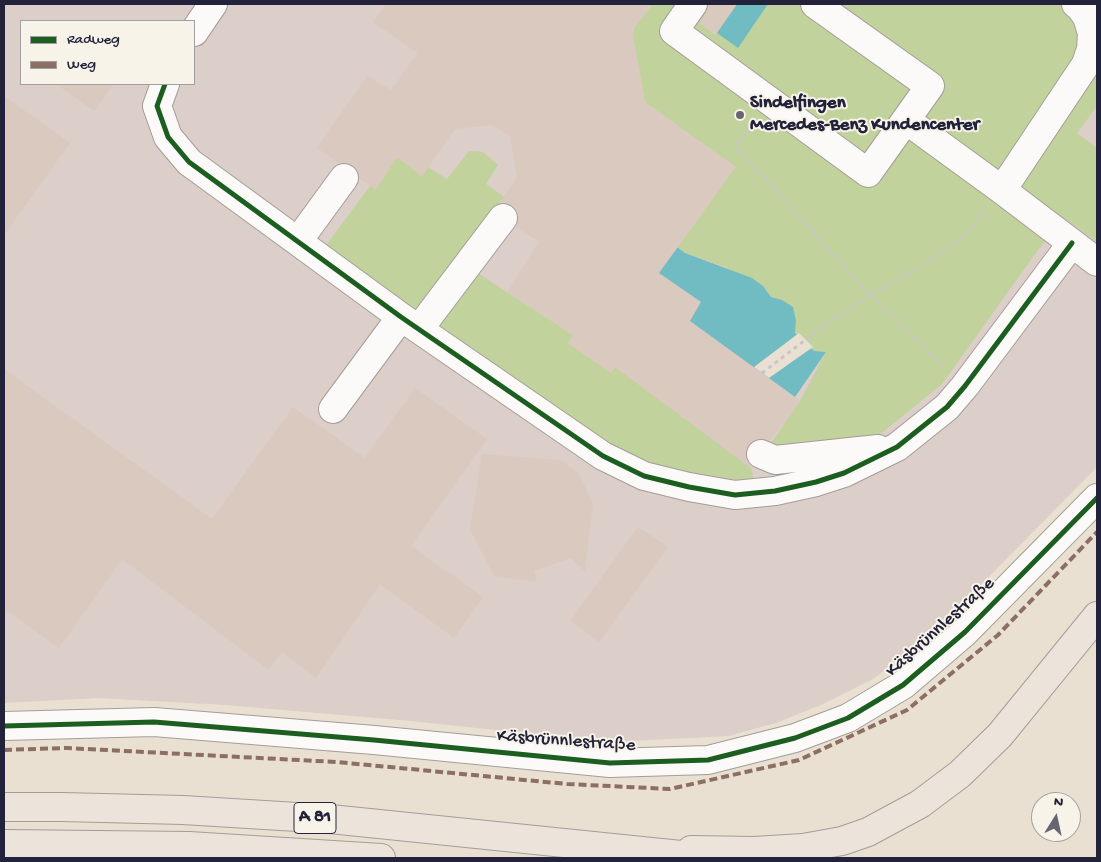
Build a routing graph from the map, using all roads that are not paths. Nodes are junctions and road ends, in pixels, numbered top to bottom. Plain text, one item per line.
1 (214, 4) edge
2 (693, 4) edge
3 (1076, 4) edge
4 (819, 5) edge
5 (195, 31) edge
6 (165, 85) edge
7 (906, 120) junction
8 (344, 178) dead end
9 (1002, 190) junction
10 (503, 218) dead end
11 (298, 241) junction
12 (1072, 243) junction
13 (1097, 262) edge
14 (410, 323) junction
15 (333, 409) dead end
16 (897, 447) junction
17 (761, 454) dead end
18 (1097, 498) edge
19 (1097, 616) edge
20 (4, 726) edge
21 (4, 807) edge
22 (4, 844) edge
23 (624, 848) junction
24 (142, 858) edge
25 (381, 858) edge
26 (710, 858) edge

1 - 5 street
2 - 7 street
3 - 9 street
4 - 7 street
6 - 11 street
7 - 9 street
8 - 11 street
9 - 12 street
10 - 14 street
11 - 14 street
12 - 13 street
12 - 16 street
14 - 15 street
14 - 16 street
16 - 17 street
18 - 20 street, Käsbrünnlestraße
19 - 23 highway
21 - 23 highway, A 81
22 - 24 highway
22 - 25 highway, A 81
23 - 26 highway, A 81

